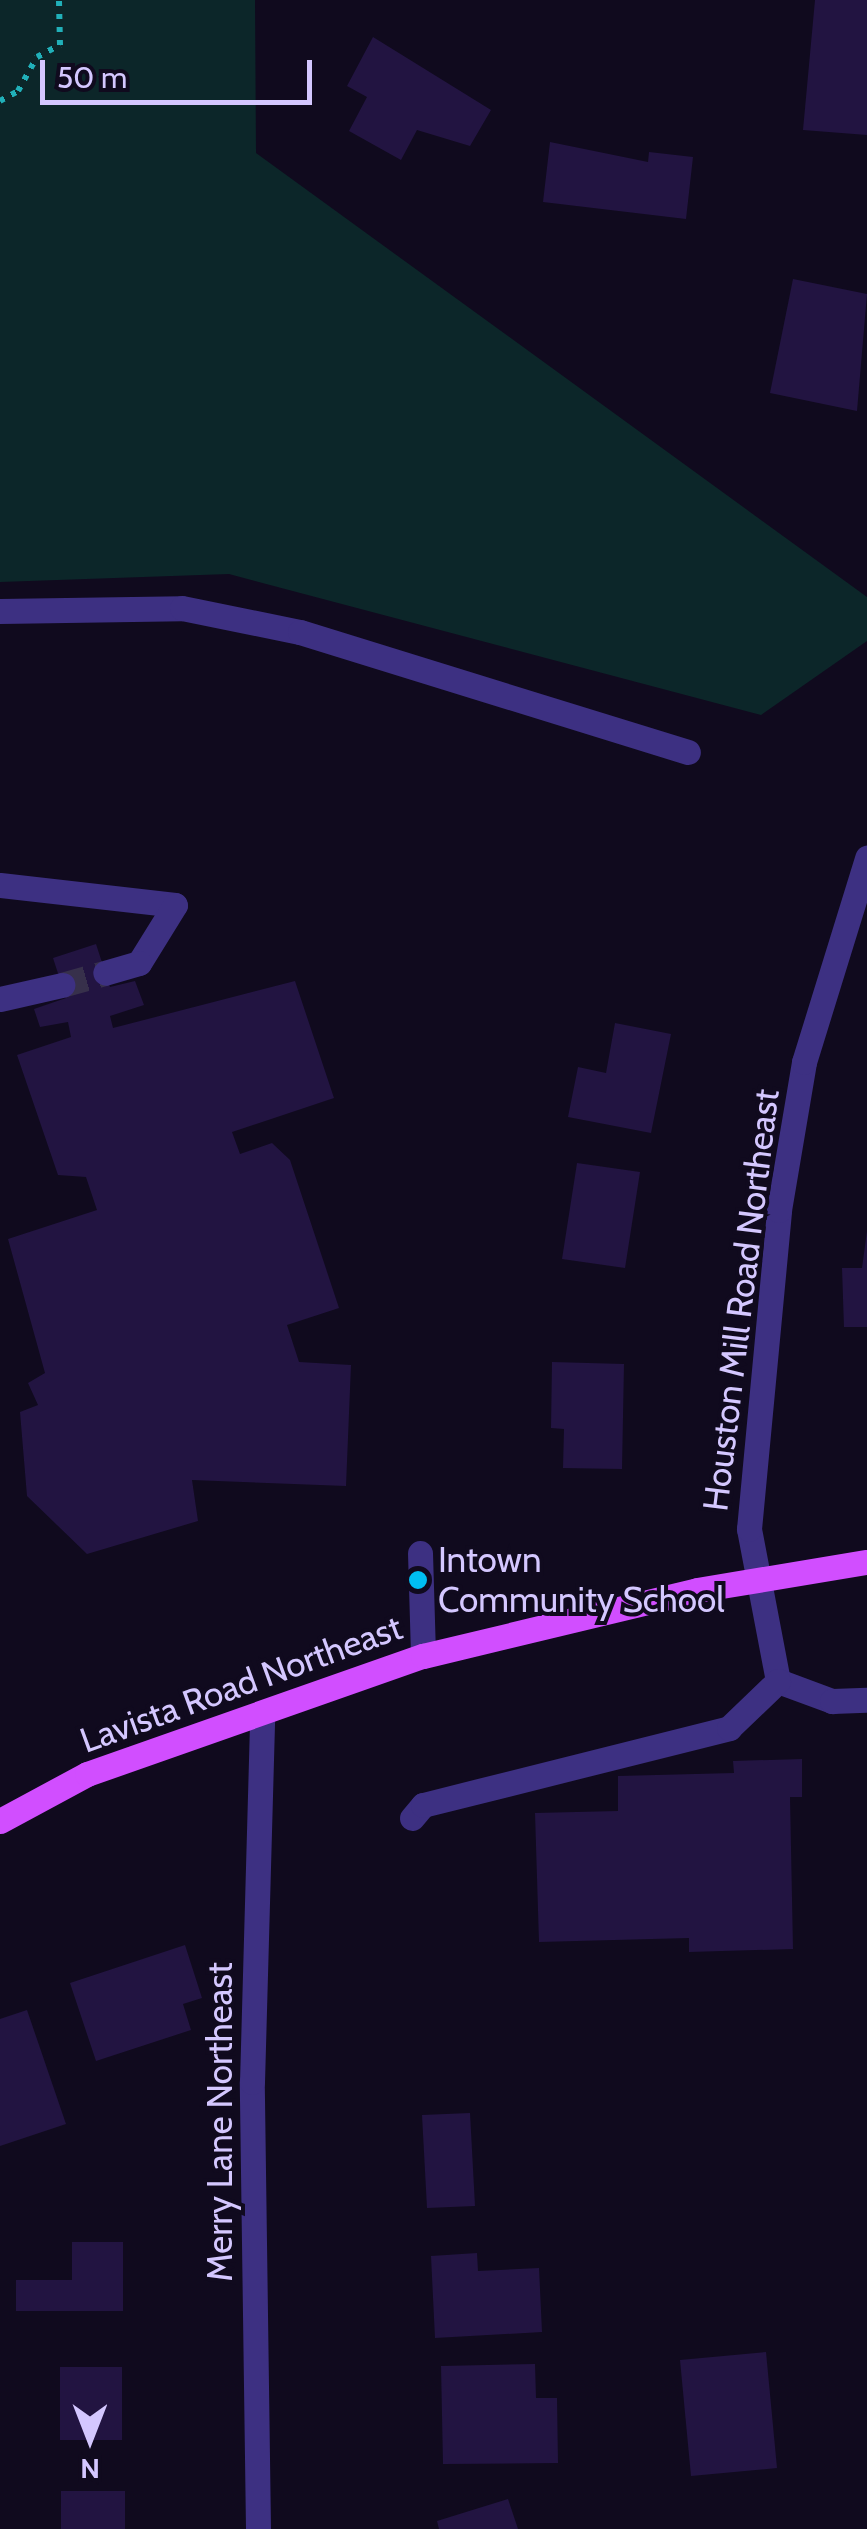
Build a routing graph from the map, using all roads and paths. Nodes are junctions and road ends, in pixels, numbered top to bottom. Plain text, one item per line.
1 (59, 0) edge
2 (0, 101) edge
3 (0, 612) edge
4 (688, 752) dead end
5 (867, 858) edge
6 (0, 885) edge
7 (105, 972) tunnel mouth
8 (62, 985) tunnel mouth
9 (0, 999) edge
10 (420, 1553) dead end
11 (867, 1562) edge
12 (753, 1579) junction
13 (423, 1656) junction
14 (778, 1681) junction
15 (867, 1700) edge
16 (262, 1716) junction
17 (412, 1818) dead end
18 (0, 1821) edge
19 (258, 2529) edge

1 - 2 path
3 - 4 street
5 - 12 street, Houston Mill Road Northeast
6 - 7 street
8 - 9 street
10 - 13 street
11 - 12 main road, Lavista Road Northeast
12 - 13 main road, Lavista Road Northeast
12 - 14 street, Houston Mill Road Northeast
13 - 16 main road, Lavista Road Northeast
14 - 15 street
14 - 17 street
16 - 18 main road, Lavista Road Northeast
16 - 19 street, Merry Lane Northeast

